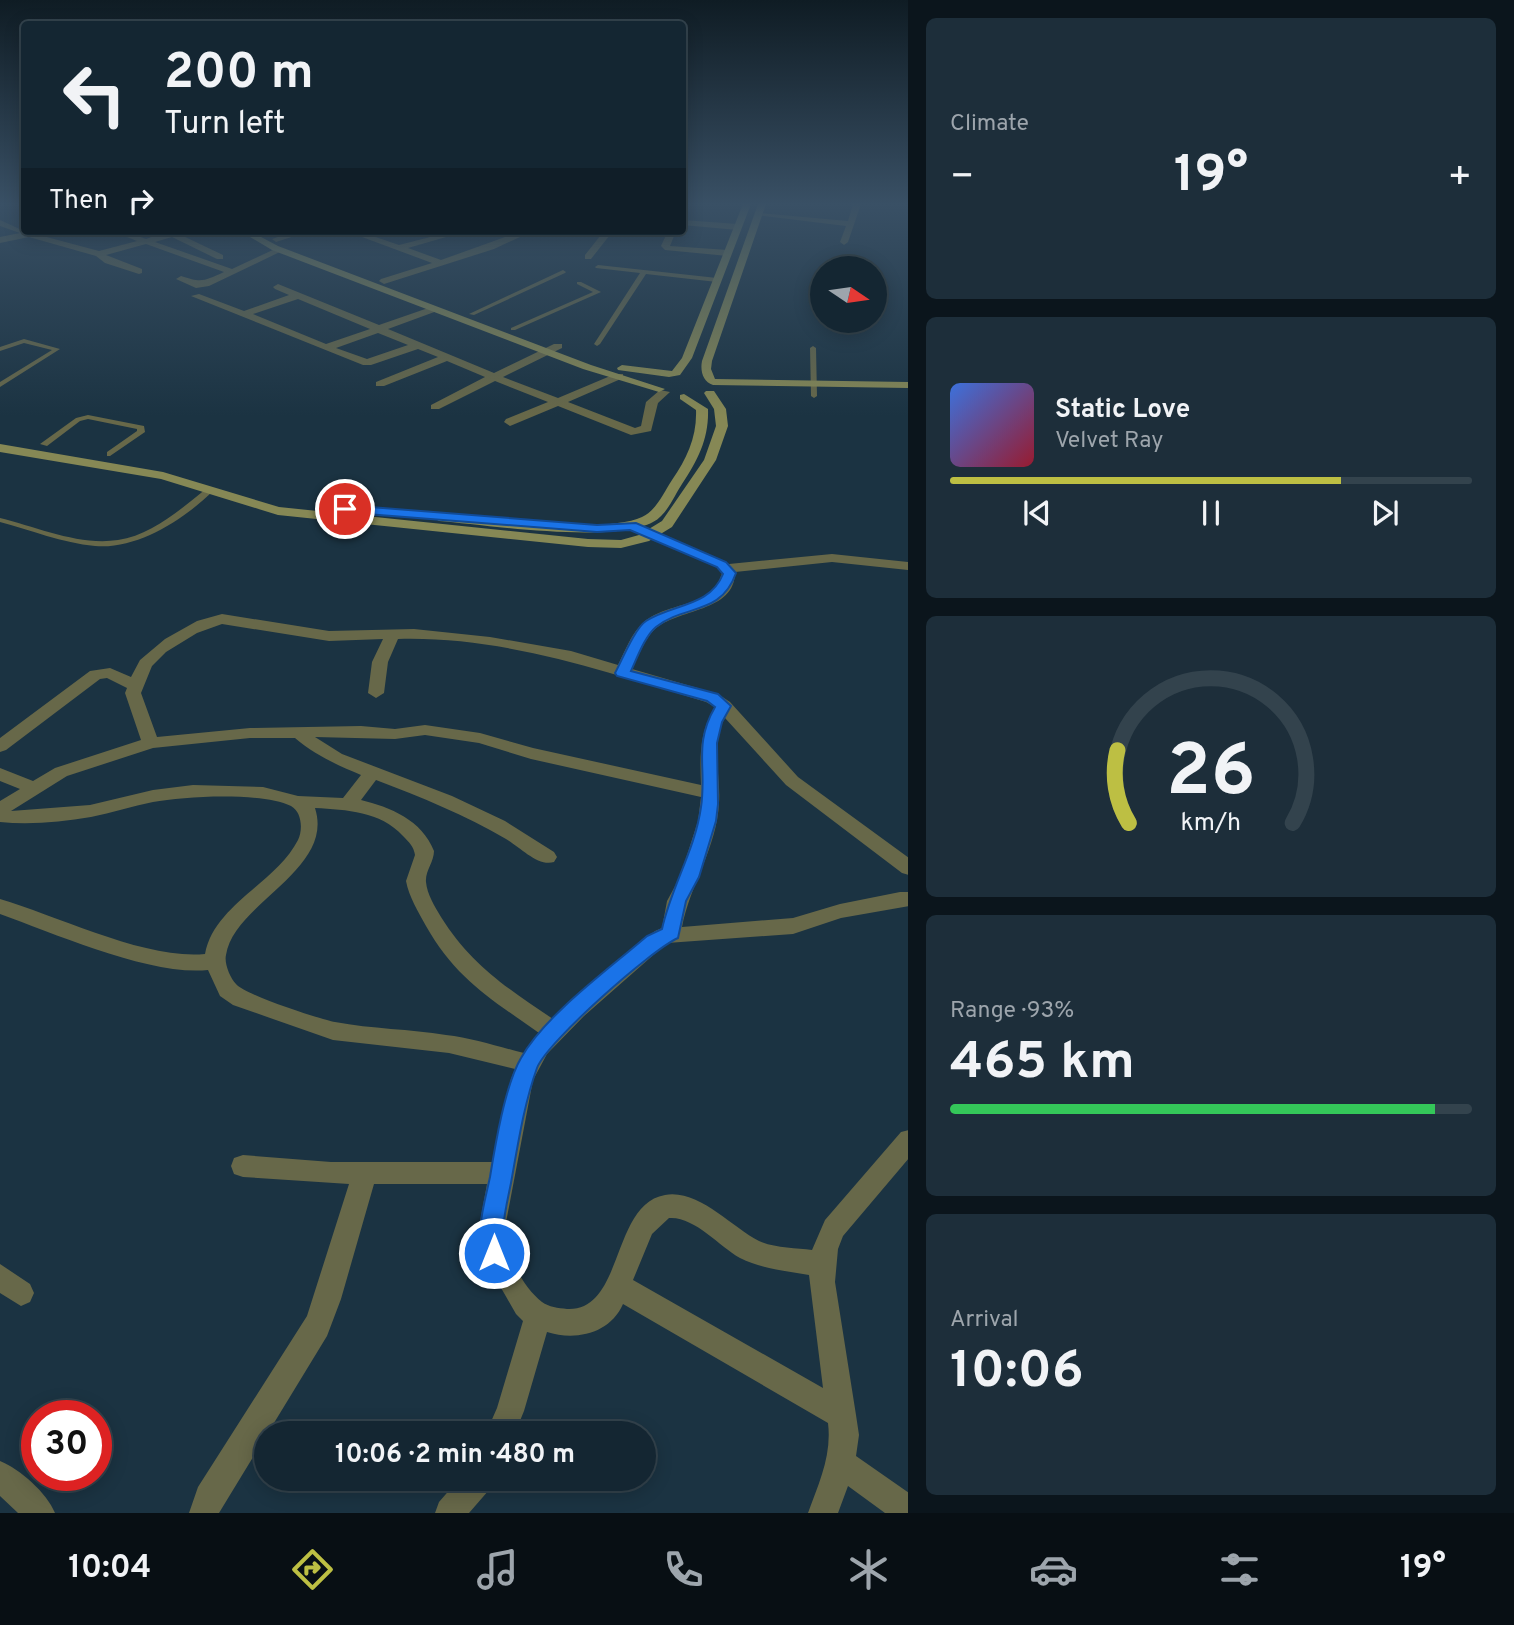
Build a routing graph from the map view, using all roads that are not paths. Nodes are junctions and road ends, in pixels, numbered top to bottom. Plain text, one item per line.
1 (226, 275) edge
2 (344, 275) edge
3 (368, 275) edge
4 (405, 275) edge
5 (557, 275) edge
6 (642, 275) edge
7 (671, 275) edge
8 (719, 275) edge
9 (737, 275) edge
10 (181, 279) dead end
11 (717, 279) junction
12 (384, 281) junction
13 (579, 283) dead end
14 (278, 287) dead end
15 (195, 296) dead end
16 (297, 296) junction
17 (434, 309) junction
18 (472, 314) junction
19 (246, 315) junction
20 (381, 328) junction
21 (513, 330) junction
22 (597, 344) dead end
23 (419, 345) junction
24 (326, 348) junction
25 (813, 348) dead end
26 (0, 349) edge
27 (552, 349) junction
28 (446, 358) junction
29 (672, 373) junction
30 (619, 376) junction
31 (494, 377) junction
32 (380, 384) dead end
33 (908, 384) edge
34 (0, 385) edge
35 (712, 386) junction
36 (661, 391) junction
37 (814, 391) junction
38 (835, 391) junction
39 (908, 395) edge
40 (684, 397) junction
41 (560, 401) junction
42 (435, 407) dead end
43 (510, 422) dead end
44 (0, 437) edge
45 (44, 444) junction
46 (0, 448) edge
47 (110, 454) junction
48 (210, 490) junction
49 (0, 520) edge
50 (632, 526) junction
51 (649, 535) junction
52 (719, 564) junction
53 (908, 566) edge
54 (393, 634) junction
55 (622, 673) junction
56 (136, 686) junction
57 (376, 693) dead end
58 (724, 706) junction
59 (299, 732) junction
60 (151, 743) junction
61 (0, 746) edge
62 (372, 773) junction
63 (0, 775) edge
64 (35, 788) junction
65 (709, 793) junction
66 (298, 802) junction
67 (349, 803) junction
68 (0, 808) edge
69 (0, 816) edge
70 (547, 857) dead end
71 (908, 869) edge
72 (908, 900) edge
73 (0, 906) edge
74 (671, 933) junction
75 (214, 961) junction
76 (553, 1031) junction
77 (528, 1063) junction
78 (908, 1140) edge
79 (243, 1166) dead end
80 (365, 1173) junction
81 (502, 1173) junction
82 (822, 1264) junction
83 (0, 1277) edge
84 (617, 1286) junction
85 (21, 1293) dead end
86 (538, 1316) junction
87 (842, 1415) junction
88 (505, 1421) edge
89 (841, 1463) junction
90 (0, 1476) edge
91 (468, 1491) edge
92 (908, 1512) edge
93 (40, 1513) edge
94 (204, 1513) edge
95 (450, 1513) edge
96 (823, 1513) edge

1 - 10 street
2 - 17 main road
3 - 12 main road
4 - 12 street
5 - 18 lane
6 - 22 lane
7 - 11 lane
8 - 11 main road
9 - 35 main road
11 - 29 main road
12 - 18 main road
13 - 21 lane
14 - 16 street
15 - 19 street
16 - 19 street
16 - 20 street
17 - 20 street
17 - 27 main road
18 - 21 main road
19 - 24 street
20 - 23 street
20 - 24 street
21 - 27 main road
23 - 24 street
23 - 28 street
25 - 37 lane
26 - 34 lane
27 - 29 main road
27 - 30 main road
27 - 31 street
28 - 31 street
28 - 32 street
29 - 35 main road
29 - 36 main road
30 - 36 main road
30 - 41 street
31 - 41 street
31 - 42 street
33 - 38 main road
35 - 37 main road
35 - 40 main road
35 - 51 main road
36 - 40 main road
36 - 41 street
37 - 38 main road
38 - 39 main road
40 - 50 main road
41 - 43 street
44 - 45 main road
45 - 47 main road
45 - 47 lane
46 - 48 main road
47 - 50 main road
48 - 49 lane
48 - 51 main road
50 - 51 street
51 - 52 street
52 - 53 street
52 - 55 street
54 - 55 street
54 - 56 street
54 - 57 street
55 - 58 street
56 - 60 street
56 - 61 street
58 - 65 street
58 - 71 street
59 - 60 street
59 - 62 street
59 - 65 street
60 - 64 street
62 - 67 street
62 - 70 street
63 - 64 street
64 - 68 street
65 - 74 street
66 - 67 street
66 - 69 street
66 - 75 street
67 - 76 street
72 - 74 street
73 - 75 street
74 - 76 street
75 - 77 street
76 - 77 street
77 - 81 street
78 - 82 street
79 - 80 street
80 - 81 street
80 - 94 street
81 - 86 street
82 - 84 street
82 - 87 street
83 - 85 street
84 - 86 street
84 - 87 street
86 - 88 street
87 - 89 street
89 - 92 street
89 - 96 street
90 - 93 street
91 - 95 street

